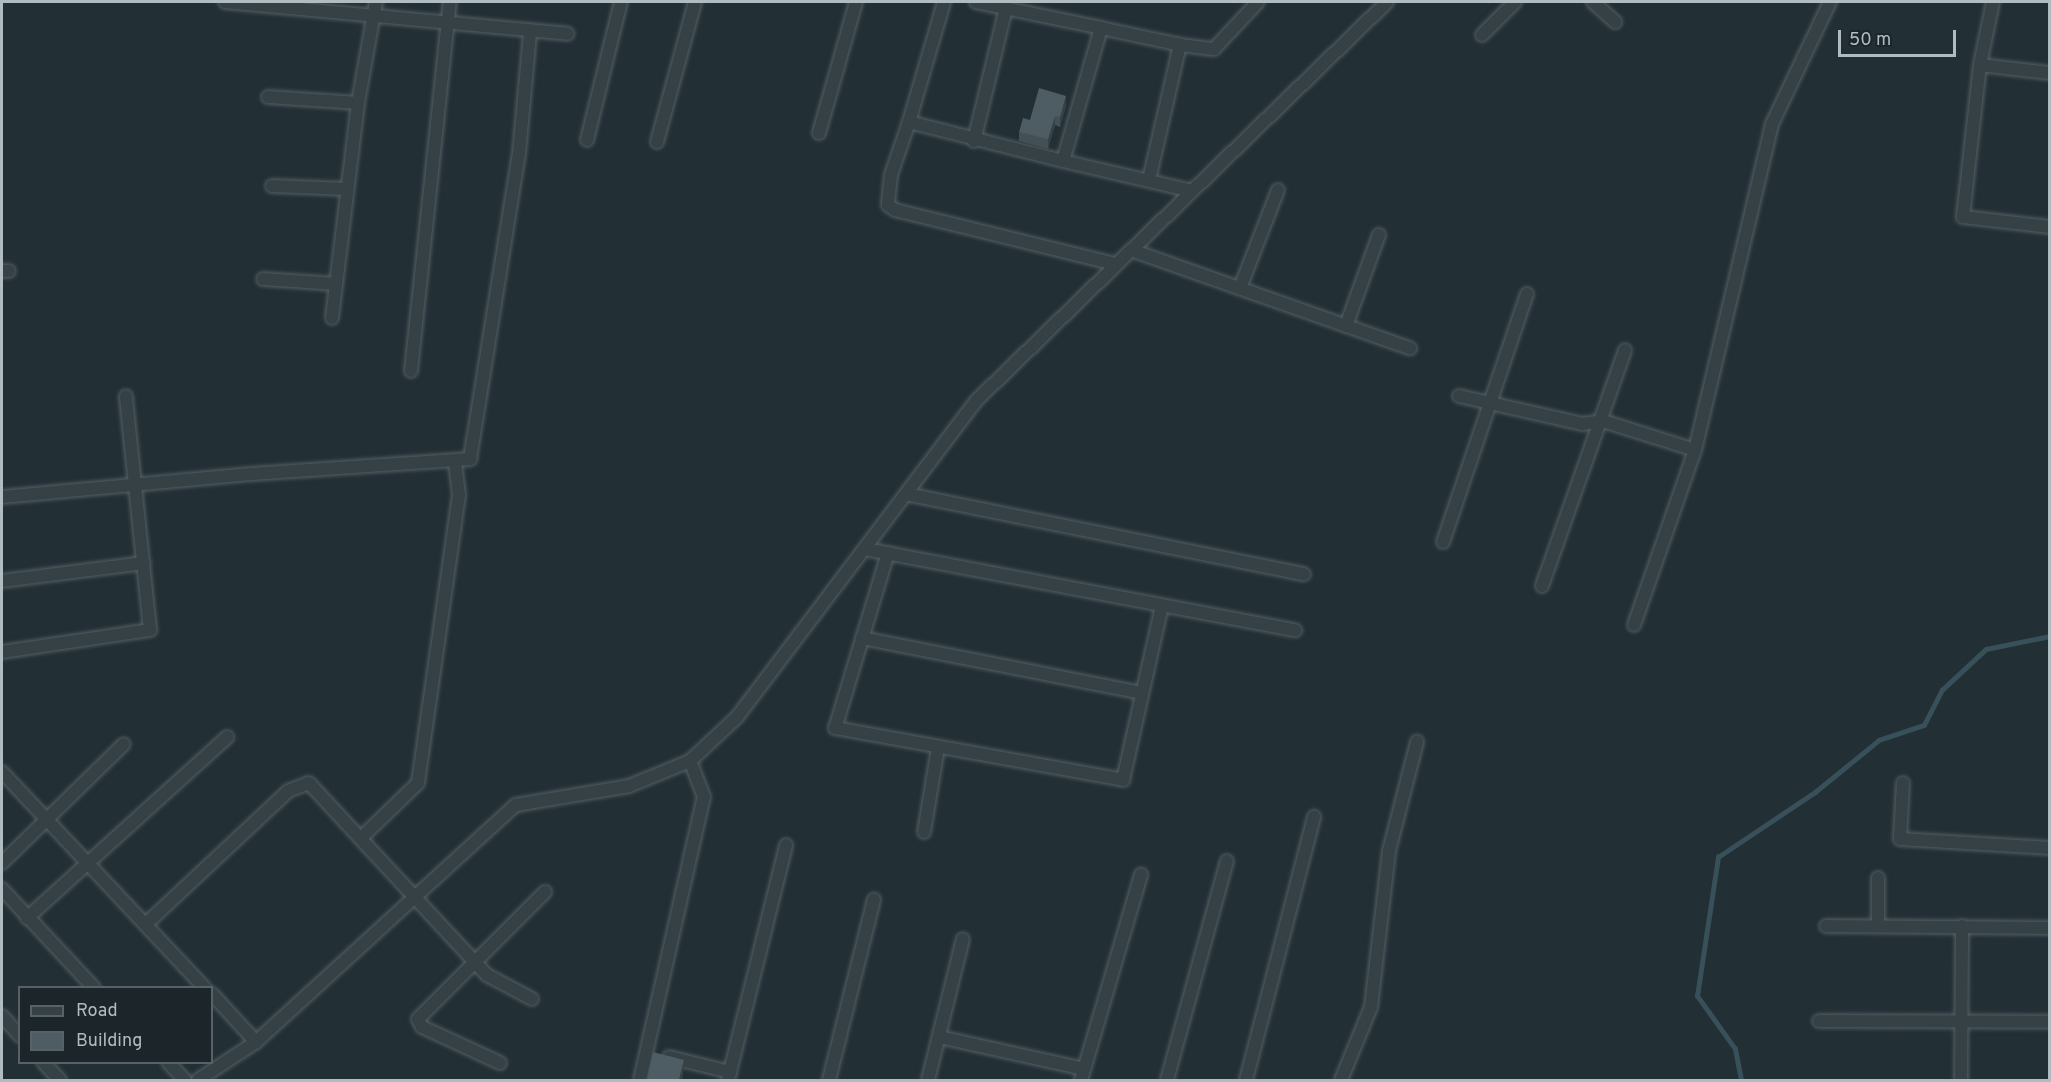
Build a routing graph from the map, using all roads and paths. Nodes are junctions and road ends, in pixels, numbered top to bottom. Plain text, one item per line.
1 (225, 2) edge
2 (376, 2) edge
3 (450, 2) edge
4 (621, 2) edge
5 (695, 2) edge
6 (855, 2) edge
7 (944, 2) edge
8 (976, 2) edge
9 (1258, 2) edge
10 (1515, 2) edge
11 (1593, 2) edge
12 (1830, 2) edge
13 (1994, 2) edge
14 (1382, 3) edge
15 (308, 6) edge
16 (1006, 8) junction
17 (375, 17) junction
18 (1615, 22) dead end
19 (446, 24) junction
20 (1101, 28) junction
21 (530, 32) junction
22 (568, 34) dead end
23 (1482, 35) dead end
24 (1180, 45) junction
25 (1980, 65) junction
26 (2049, 73) edge
27 (268, 97) dead end
28 (358, 103) junction
29 (909, 123) junction
30 (819, 133) dead end
31 (587, 140) dead end
32 (974, 141) junction
33 (657, 142) dead end
34 (1063, 161) junction
35 (1149, 180) junction
36 (272, 186) dead end
37 (347, 189) junction
38 (1278, 190) dead end
39 (1192, 191) junction
40 (2049, 227) edge
41 (1379, 235) dead end
42 (1131, 250) junction
43 (1115, 264) junction
44 (263, 279) dead end
45 (336, 284) junction
46 (1240, 288) junction
47 (1527, 294) dead end
48 (332, 318) dead end
49 (1346, 326) junction
50 (1410, 348) dead end
51 (1625, 350) dead end
52 (411, 371) dead end
53 (126, 396) dead end
54 (1459, 396) dead end
55 (1490, 403) junction
56 (1600, 422) junction
57 (1695, 450) junction
58 (455, 460) junction
59 (135, 484) junction
60 (906, 494) junction
61 (2, 497) edge
62 (1443, 542) dead end
63 (865, 549) junction
64 (888, 553) junction
65 (144, 563) junction
66 (1304, 574) dead end
67 (2, 581) edge
68 (1542, 586) dead end
69 (1162, 605) junction
70 (1634, 626) dead end
71 (1295, 630) dead end
72 (862, 638) junction
73 (2, 652) edge
74 (1142, 693) junction
75 (226, 737) dead end
76 (1418, 742) dead end
77 (124, 744) dead end
78 (938, 747) junction
79 (693, 766) junction
80 (2, 772) edge
81 (1903, 783) dead end
82 (1314, 817) dead end
83 (47, 818) junction
84 (924, 832) dead end
85 (362, 837) junction
86 (786, 845) dead end
87 (2049, 848) edge
88 (1227, 861) dead end
89 (2, 863) edge
90 (87, 864) junction
91 (1141, 875) dead end
92 (1878, 878) dead end
93 (2, 889) edge
94 (545, 892) dead end
95 (415, 900) junction
96 (874, 900) dead end
97 (27, 918) junction
98 (146, 924) junction
99 (1826, 926) dead end
100 (1878, 926) junction
101 (1962, 926) junction
102 (2049, 928) edge
103 (963, 939) dead end
104 (473, 961) junction
105 (92, 986) edge
106 (204, 986) edge
107 (213, 995) edge
108 (532, 999) dead end
109 (2, 1016) edge
110 (1819, 1021) dead end
111 (1961, 1022) junction
112 (2049, 1022) edge
113 (18, 1034) edge
114 (939, 1037) junction
115 (256, 1042) junction
116 (648, 1052) junction
117 (500, 1063) dead end
118 (45, 1064) edge
119 (170, 1064) edge
120 (1083, 1075) edge
121 (729, 1076) edge
122 (60, 1080) edge
123 (185, 1080) edge
124 (198, 1080) edge
125 (640, 1080) edge
126 (829, 1080) edge
127 (928, 1080) edge
128 (1167, 1080) edge
129 (1246, 1080) edge
130 (1341, 1080) edge
131 (1962, 1080) edge

1 - 15 street
2 - 17 street
3 - 19 street
4 - 31 street
5 - 33 street
6 - 30 street
7 - 29 street
8 - 16 street
9 - 24 street
10 - 23 street
11 - 18 street
12 - 57 street
13 - 25 street
14 - 39 street
15 - 17 street
16 - 20 street
16 - 32 street
17 - 19 street
17 - 28 street
19 - 21 street
19 - 52 street
20 - 24 street
20 - 34 street
21 - 22 street
21 - 58 street
24 - 35 street
25 - 26 street
25 - 40 street
27 - 28 street
28 - 37 street
29 - 32 street
29 - 43 street
32 - 34 street
34 - 35 street
35 - 39 street
36 - 37 street
37 - 45 street
38 - 46 street
39 - 42 street
41 - 49 street
42 - 43 street
42 - 46 street
43 - 60 street
44 - 45 street
45 - 48 street
46 - 49 street
47 - 55 street
49 - 50 street
51 - 56 street
53 - 59 street
54 - 55 street
55 - 56 street
55 - 62 street
56 - 57 street
56 - 68 street
57 - 70 street
58 - 59 street
58 - 85 street
59 - 61 street
59 - 65 street
60 - 63 street
60 - 66 street
63 - 64 street
63 - 79 street
64 - 69 street
64 - 72 street
65 - 67 street
65 - 73 street
69 - 71 street
69 - 74 street
72 - 74 street
72 - 78 street
74 - 78 street
75 - 90 street
76 - 130 street
77 - 83 street
78 - 84 street
79 - 95 street
79 - 116 street
80 - 83 street
81 - 87 street
82 - 129 street
83 - 89 street
83 - 90 street
85 - 95 street
85 - 98 street
86 - 121 street
88 - 128 street
90 - 97 street
90 - 98 street
91 - 120 street
92 - 100 street
93 - 97 street
94 - 104 street
95 - 104 street
95 - 115 street
96 - 126 street
97 - 105 street
98 - 106 street
99 - 100 street
100 - 101 street
101 - 102 street
101 - 111 street
103 - 114 street
104 - 108 street
104 - 117 street
107 - 115 street
109 - 113 street
110 - 111 street
111 - 112 street
111 - 131 street
114 - 120 street
114 - 127 street
115 - 124 street
116 - 121 street
116 - 125 street
118 - 122 street
119 - 123 street

